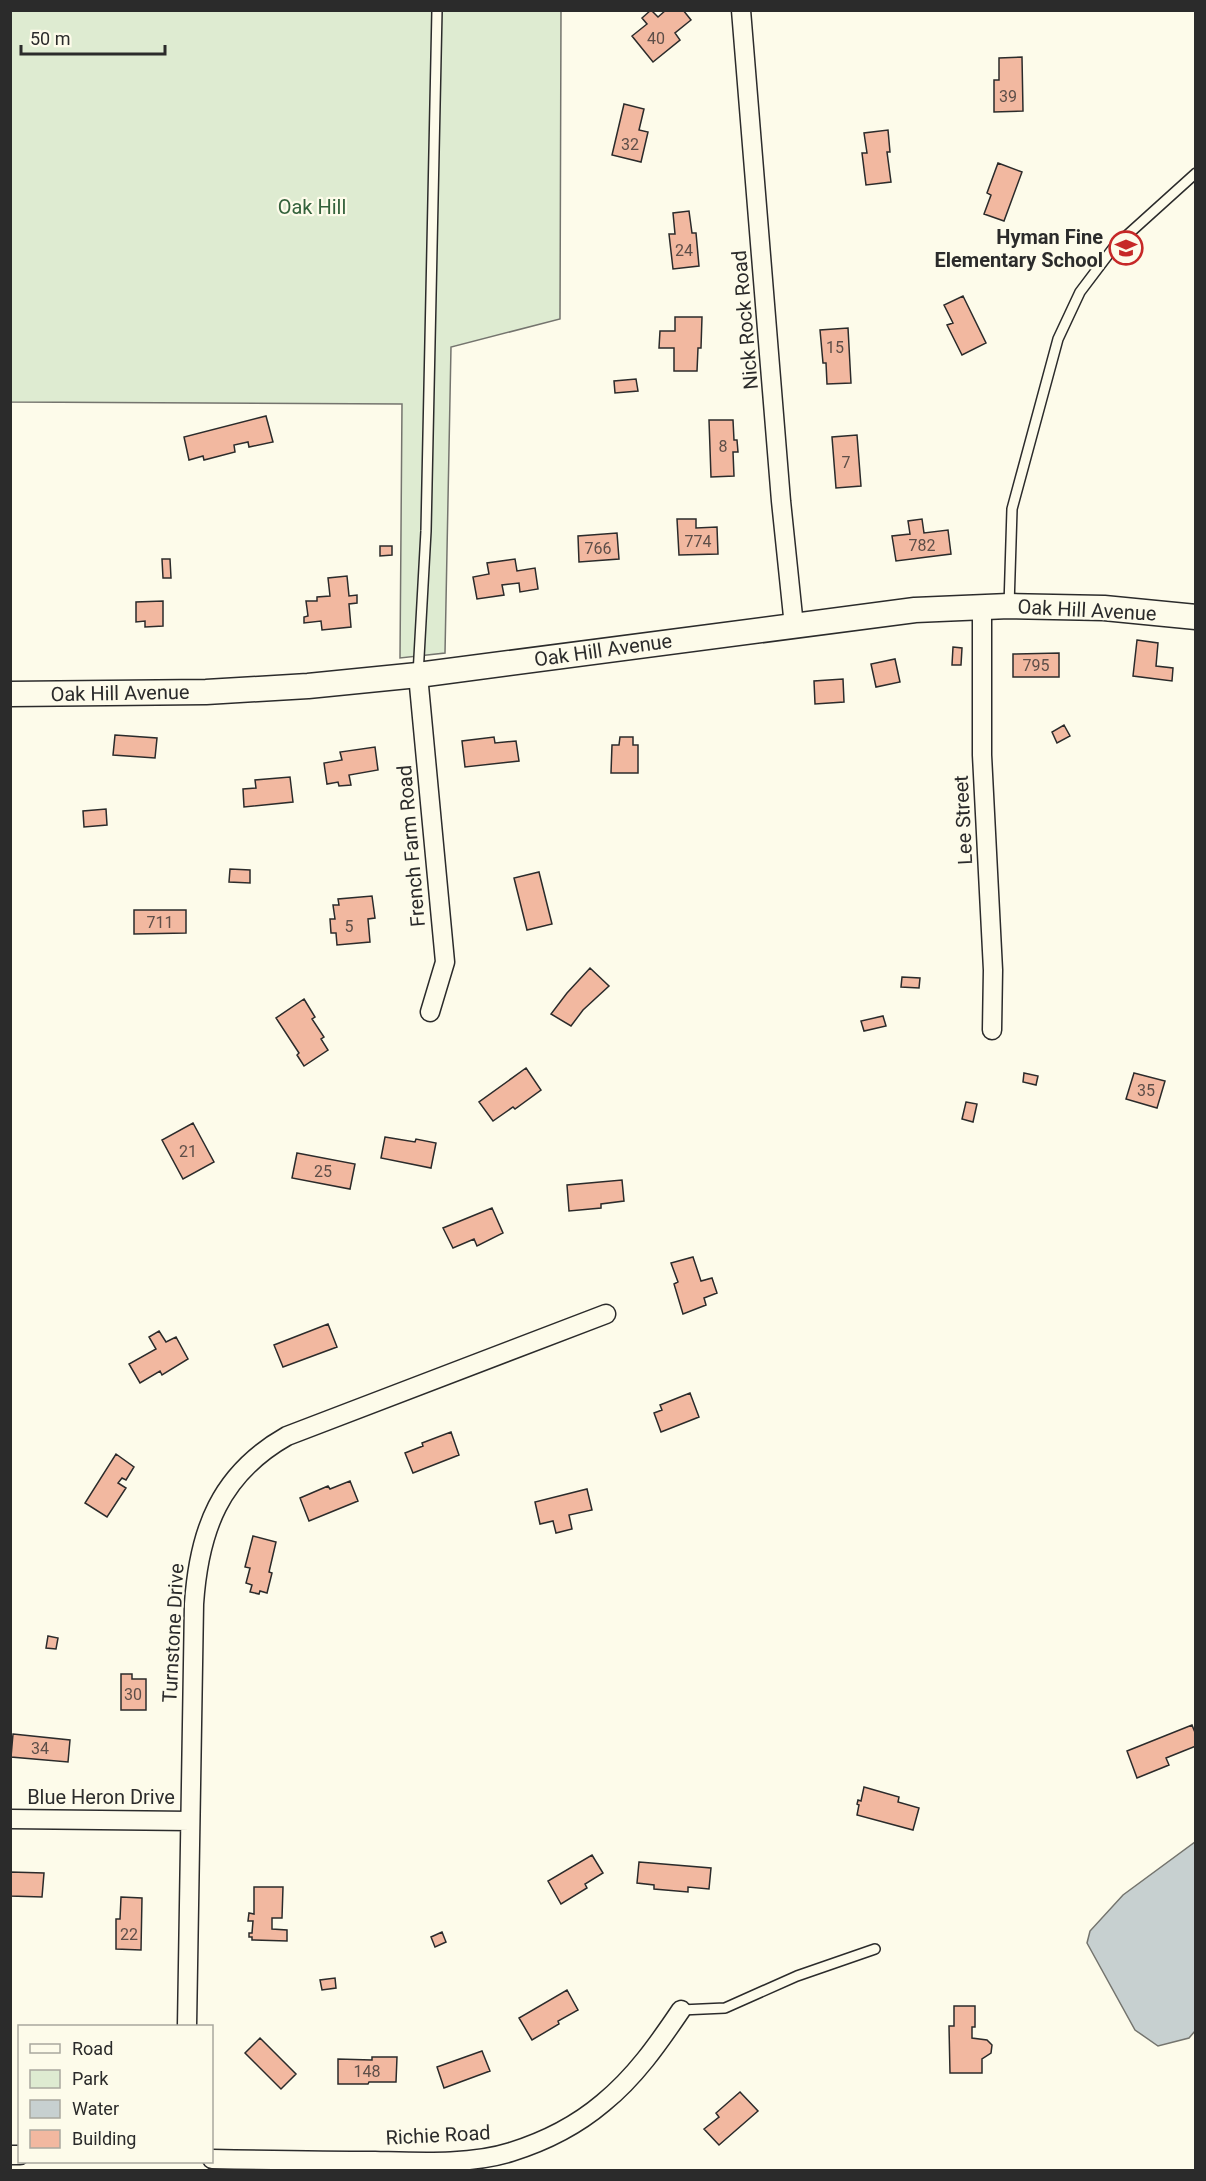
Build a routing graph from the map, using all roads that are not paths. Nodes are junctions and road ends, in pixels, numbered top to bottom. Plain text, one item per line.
1 (436, 10) edge
2 (741, 10) edge
3 (1196, 173) edge
4 (1009, 606) junction
5 (982, 607) junction
6 (1196, 617) edge
7 (794, 626) junction
8 (418, 675) junction
9 (10, 694) edge
10 (430, 1012) dead end
11 (992, 1030) dead end
12 (606, 1314) dead end
13 (10, 1819) edge
14 (190, 1821) junction
15 (875, 1949) dead end
16 (681, 2010) joint
17 (188, 2025) edge
18 (213, 2159) edge

1 - 8 lane
2 - 7 street, Nick Rock Road
3 - 4 lane
4 - 5 main road, Oak Hill Avenue
4 - 6 main road, Oak Hill Avenue
5 - 7 main road, Oak Hill Avenue
5 - 11 street, Lee Street
7 - 8 main road, Oak Hill Avenue
8 - 9 main road, Oak Hill Avenue
8 - 10 street, French Farm Road
12 - 14 street, Turnstone Drive
13 - 14 street, Blue Heron Drive
14 - 17 street, Turnstone Drive
15 - 16 lane
16 - 18 street, Richie Road

